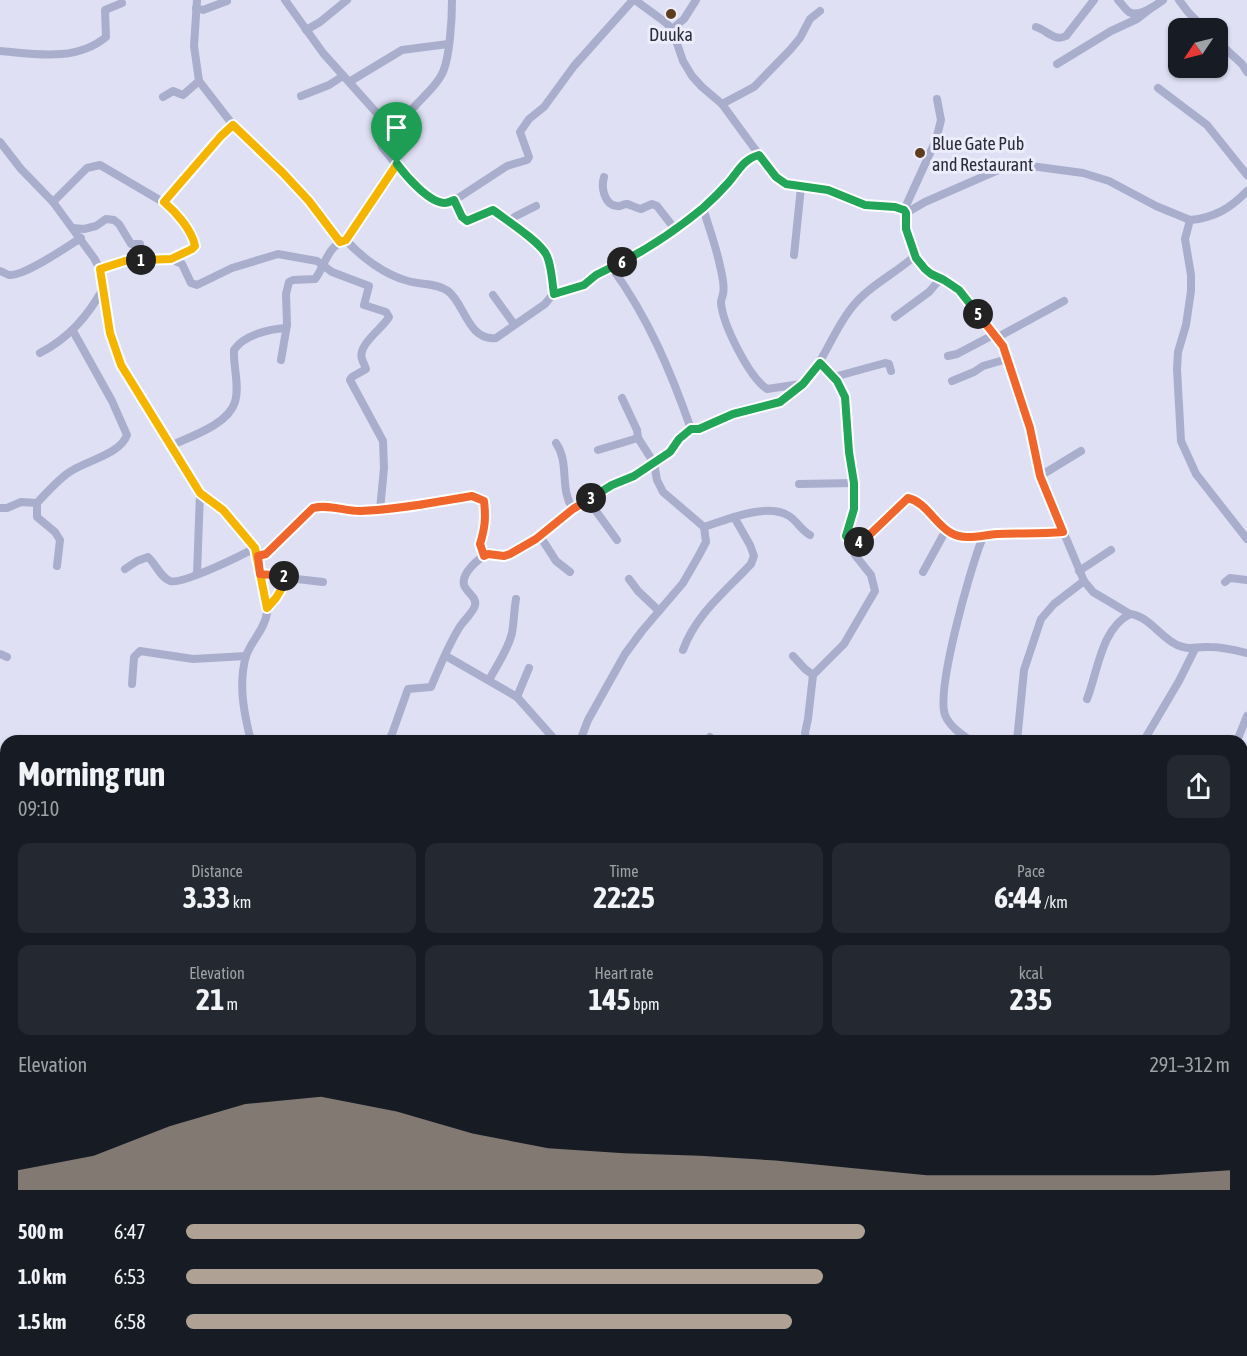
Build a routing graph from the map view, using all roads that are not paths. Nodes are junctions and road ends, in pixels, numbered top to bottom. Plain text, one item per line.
1 (285, 0) edge
2 (347, 0) edge
3 (452, 0) edge
4 (634, 0) edge
5 (696, 0) edge
6 (1094, 0) edge
7 (1118, 0) edge
8 (1162, 0) edge
9 (1179, 0) edge
10 (227, 1) edge
11 (122, 3) dead end
12 (197, 4) edge
13 (1150, 8) junction
14 (820, 11) dead end
15 (1194, 18) edge
16 (1036, 27) dead end
17 (672, 29) junction
18 (306, 30) junction
19 (448, 44) junction
20 (0, 51) edge
21 (1228, 51) edge
22 (1057, 64) dead end
23 (1247, 72) edge
24 (346, 79) junction
25 (199, 81) junction
26 (1158, 88) dead end
27 (301, 96) dead end
28 (163, 97) dead end
29 (937, 99) dead end
30 (722, 104) junction
31 (383, 120) junction
32 (233, 125) junction
33 (0, 142) edge
34 (759, 155) junction
35 (397, 164) junction
36 (1247, 175) edge
37 (604, 177) dead end
38 (801, 187) junction
39 (1247, 190) edge
40 (454, 200) junction
41 (53, 202) junction
42 (164, 202) junction
43 (536, 206) dead end
44 (703, 208) junction
45 (905, 211) junction
46 (1190, 220) junction
47 (509, 221) junction
48 (73, 228) junction
49 (674, 228) junction
50 (81, 238) junction
51 (343, 241) junction
52 (140, 244) dead end
53 (794, 255) dead end
54 (916, 258) junction
55 (171, 259) junction
56 (322, 265) junction
57 (612, 268) junction
58 (100, 269) junction
59 (0, 271) edge
60 (941, 278) junction
61 (104, 287) junction
62 (554, 294) junction
63 (493, 295) dead end
64 (1064, 301) dead end
65 (895, 316) dead end
66 (514, 324) junction
67 (286, 328) junction
68 (73, 331) junction
69 (996, 335) junction
70 (40, 353) dead end
71 (948, 356) dead end
72 (1007, 359) junction
73 (280, 360) dead end
74 (820, 363) junction
75 (891, 371) dead end
76 (834, 377) junction
77 (952, 381) dead end
78 (803, 384) junction
79 (622, 398) dead end
80 (695, 429) junction
81 (638, 438) junction
82 (556, 443) dead end
83 (170, 446) junction
84 (598, 450) dead end
85 (1081, 451) dead end
86 (654, 463) junction
87 (1040, 476) junction
88 (854, 483) junction
89 (799, 484) dead end
90 (200, 493) junction
91 (588, 500) junction
92 (37, 503) junction
93 (0, 507) edge
94 (573, 509) junction
95 (380, 510) junction
96 (734, 517) junction
97 (704, 527) junction
98 (946, 530) junction
99 (1063, 532) junction
100 (810, 535) dead end
101 (540, 536) junction
102 (983, 537) junction
103 (1247, 539) edge
104 (618, 540) dead end
105 (862, 542) junction
106 (1112, 550) dead end
107 (257, 552) junction
108 (484, 556) junction
109 (57, 566) dead end
110 (125, 568) dead end
111 (1079, 571) junction
112 (570, 572) dead end
113 (923, 572) dead end
114 (197, 574) junction
115 (260, 574) junction
116 (288, 578) junction
117 (629, 579) dead end
118 (1247, 580) edge
119 (1084, 581) junction
120 (323, 582) dead end
121 (1225, 582) dead end
122 (516, 599) dead end
123 (267, 608) junction
124 (659, 611) junction
125 (1130, 614) junction
126 (1195, 649) junction
127 (683, 650) dead end
128 (1247, 653) edge
129 (246, 656) junction
130 (446, 656) junction
131 (793, 656) dead end
132 (530, 668) dead end
133 (813, 675) junction
134 (489, 680) junction
135 (132, 684) dead end
136 (517, 697) junction
137 (1088, 699) dead end
138 (1247, 716) edge
139 (250, 735) edge
140 (391, 735) edge
141 (551, 735) edge
142 (582, 735) edge
143 (805, 735) edge
144 (964, 735) edge
145 (1018, 735) edge
146 (1147, 735) edge
147 (1239, 735) edge

1 - 18 street
2 - 18 street
3 - 19 street
4 - 17 street
4 - 40 street
5 - 17 street
6 - 16 street
7 - 13 street
8 - 13 street
9 - 15 street
10 - 12 street
11 - 20 street
12 - 25 street
13 - 22 street
14 - 30 street
17 - 30 street
18 - 24 street
19 - 24 street
19 - 31 street
21 - 23 street
24 - 27 street
24 - 31 street
25 - 28 street
25 - 32 street
26 - 36 street
29 - 45 street
30 - 34 street
31 - 35 street
32 - 42 street
32 - 51 street
33 - 41 street
34 - 38 street
34 - 44 street
35 - 40 street
35 - 51 street
37 - 49 street
38 - 45 street
38 - 53 street
39 - 46 street
40 - 47 street
41 - 42 street
41 - 48 street
42 - 55 street
43 - 47 street
44 - 49 street
44 - 78 street
45 - 46 street
45 - 54 street
46 - 103 street
47 - 62 street
48 - 50 street
48 - 52 street
49 - 57 street
50 - 58 street
50 - 59 street
51 - 56 street
51 - 66 street
54 - 60 street
54 - 74 street
55 - 56 street
55 - 58 street
56 - 67 street
56 - 95 street
57 - 62 street
57 - 80 street
58 - 61 street
60 - 65 street
60 - 69 street
61 - 68 street
61 - 83 street
62 - 66 street
63 - 66 street
64 - 69 street
67 - 73 street
67 - 83 street
68 - 70 street
68 - 92 street
69 - 71 street
69 - 72 street
72 - 77 street
72 - 87 street
74 - 76 street
74 - 78 street
75 - 76 street
76 - 88 street
78 - 80 street
79 - 81 street
80 - 86 street
81 - 84 street
81 - 86 street
82 - 94 street
83 - 90 street
85 - 87 street
86 - 91 street
86 - 97 street
87 - 99 street
88 - 89 street
88 - 105 street
90 - 107 street
90 - 114 street
91 - 94 street
91 - 104 street
92 - 93 street
92 - 109 street
94 - 101 street
95 - 107 street
95 - 108 street
96 - 97 street
96 - 100 street
96 - 127 street
97 - 124 street
98 - 102 street
98 - 105 street
98 - 113 street
99 - 102 street
99 - 111 street
101 - 108 street
101 - 112 street
102 - 144 street
105 - 133 street
106 - 111 street
107 - 114 street
107 - 115 street
108 - 130 street
110 - 114 street
111 - 119 street
115 - 116 street
115 - 123 street
116 - 120 street
116 - 123 street
117 - 124 street
118 - 121 street
119 - 125 street
119 - 145 street
122 - 134 street
123 - 129 street
124 - 142 street
125 - 126 street
125 - 137 street
126 - 128 street
126 - 146 street
129 - 135 street
129 - 139 street
130 - 134 street
130 - 140 street
131 - 133 street
132 - 136 street
133 - 143 street
134 - 136 street
136 - 141 street
138 - 147 street

